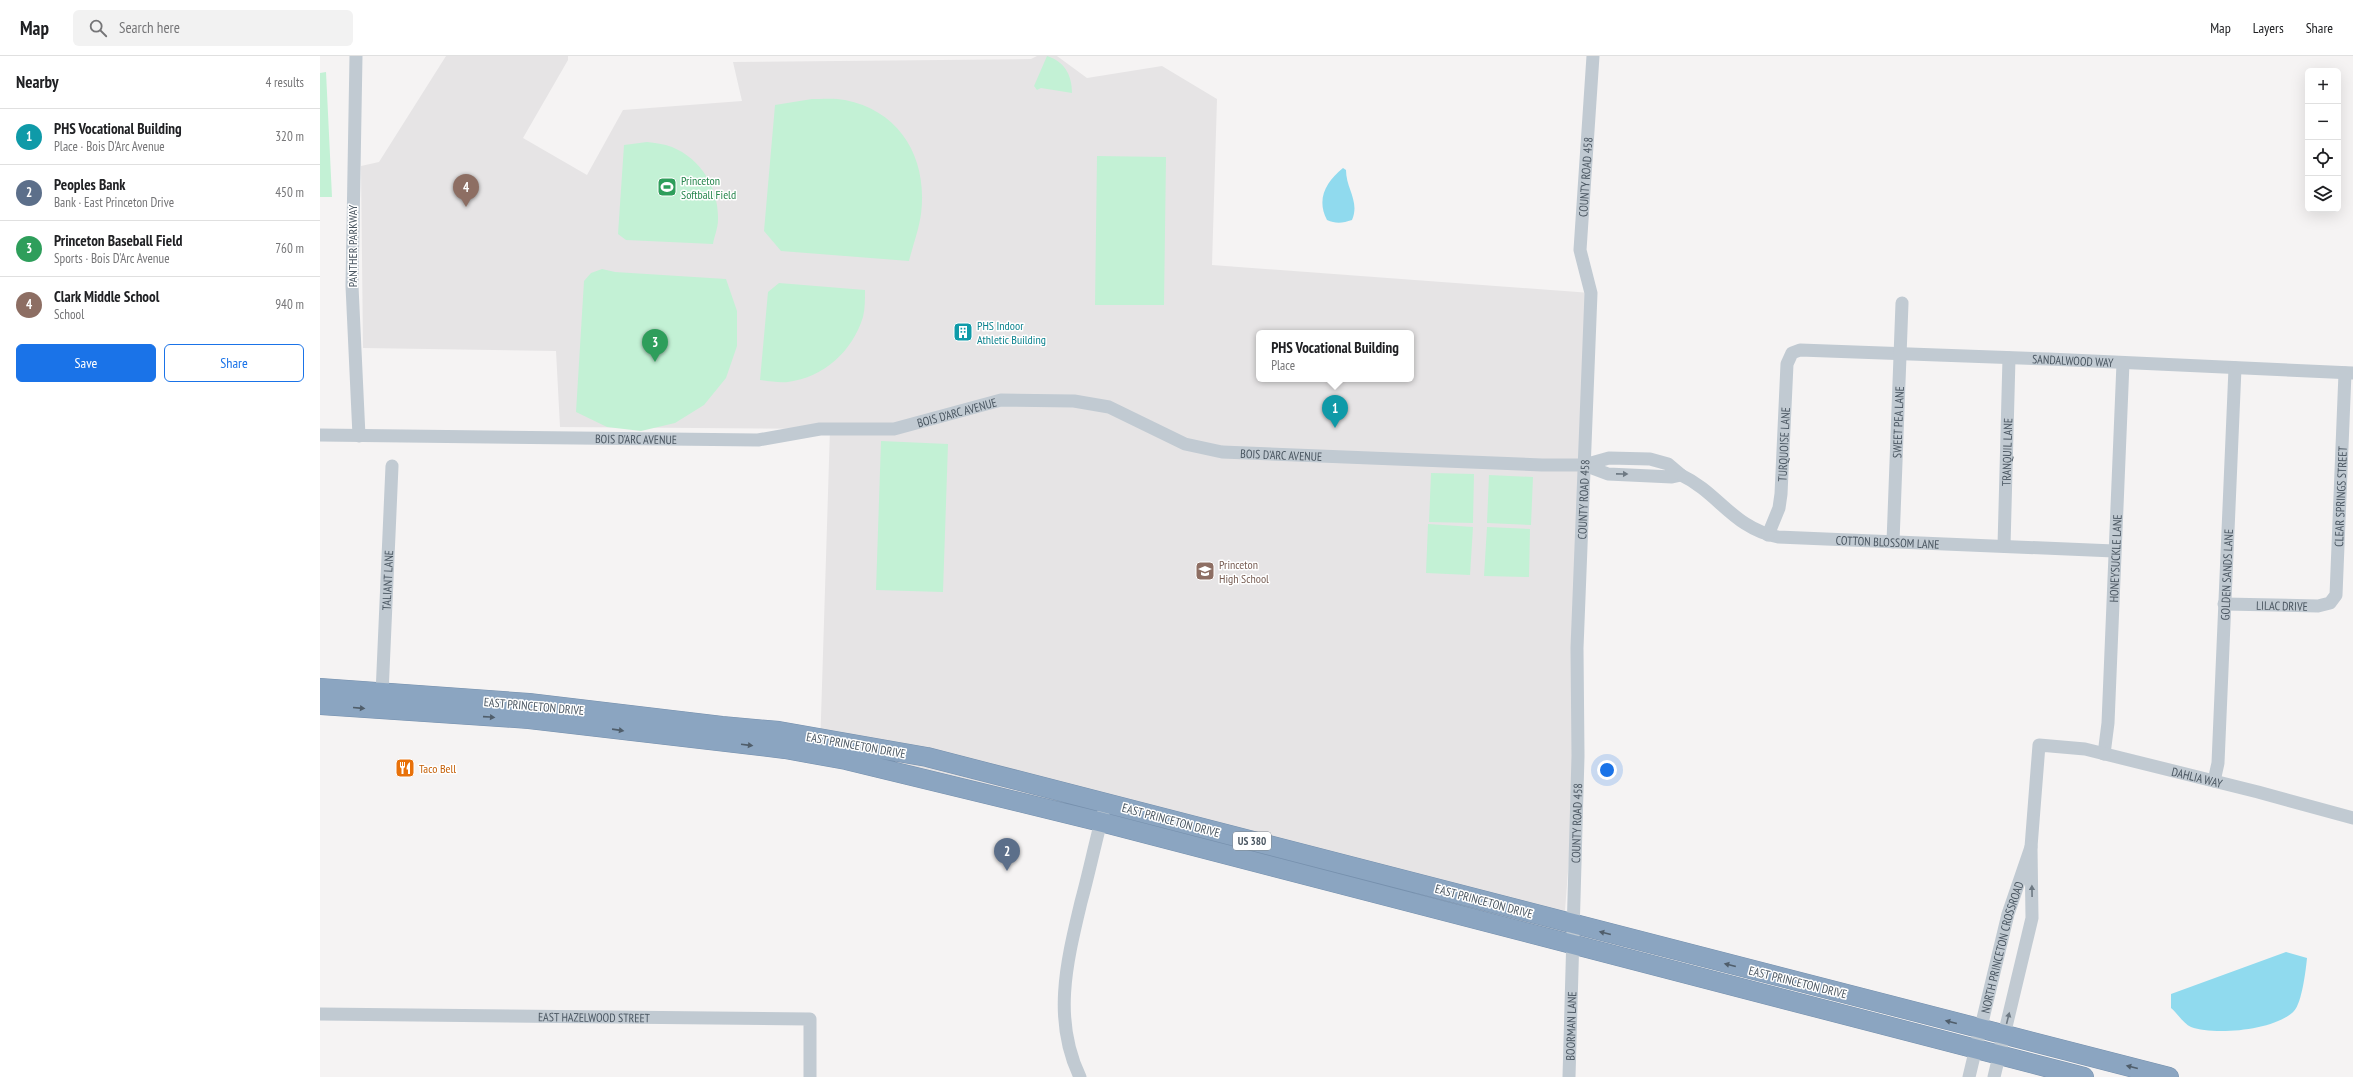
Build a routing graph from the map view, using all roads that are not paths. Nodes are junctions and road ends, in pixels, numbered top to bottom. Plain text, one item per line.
1 (356, 56) edge
2 (1593, 56) edge
3 (1902, 303) dead end
4 (1792, 353) joint
5 (1900, 354) junction
6 (2009, 358) junction
7 (2123, 363) junction
8 (2235, 368) junction
9 (2349, 373) edge
10 (320, 435) edge
11 (359, 436) junction
12 (1584, 465) junction
13 (392, 466) dead end
14 (1768, 535) junction
15 (1893, 542) junction
16 (2004, 546) junction
17 (2114, 551) junction
18 (2336, 595) joint
19 (2224, 604) junction
20 (320, 688) edge
21 (382, 694) junction
22 (406, 703) junction
23 (320, 705) edge
24 (2039, 745) joint
25 (2104, 754) junction
26 (927, 757) junction
27 (923, 779) junction
28 (2214, 781) junction
29 (1105, 803) junction
30 (2353, 818) edge
31 (1101, 822) junction
32 (2032, 847) junction
33 (1574, 925) junction
34 (1573, 944) junction
35 (320, 1014) edge
36 (1980, 1029) junction
37 (2004, 1035) junction
38 (1975, 1048) junction
39 (2000, 1056) junction
40 (810, 1077) edge
41 (1080, 1077) edge
42 (1569, 1077) edge
43 (1969, 1077) edge
44 (1994, 1077) edge
45 (2084, 1077) edge
46 (2169, 1077) edge

1 - 11 street, PANTHER PARKWAY
2 - 12 street, COUNTY ROAD 458
3 - 5 street, SWEET PEA LANE
4 - 5 street, SANDALWOOD WAY
4 - 14 street, TURQUOISE LANE
5 - 6 street, SANDALWOOD WAY
5 - 15 street, SWEET PEA LANE
6 - 7 street, SANDALWOOD WAY
6 - 16 street, TRANQUIL LANE
7 - 8 street, SANDALWOOD WAY
7 - 17 street, HONEYSUCKLE LANE
8 - 9 street, SANDALWOOD WAY
8 - 19 street, GOLDEN SANDS LANE
9 - 18 street, CLEAR SPRINGS STREET
10 - 11 street, BOIS D'ARC AVENUE
11 - 12 street, BOIS D'ARC AVENUE
12 - 14 street, COTTON BLOSSOM LANE
12 - 33 street, COUNTY ROAD 458
13 - 21 street, TALIANT LANE
14 - 15 street, COTTON BLOSSOM LANE
15 - 16 street, COTTON BLOSSOM LANE
16 - 17 street, COTTON BLOSSOM LANE
17 - 25 street, HONEYSUCKLE LANE
18 - 19 street, LILAC DRIVE
19 - 28 street, GOLDEN SANDS LANE
20 - 21 highway, EAST PRINCETON DRIVE / US 380
21 - 22 highway, EAST PRINCETON DRIVE / US 380
23 -> 22 highway, EAST PRINCETON DRIVE / US 380
22 - 26 highway, EAST PRINCETON DRIVE / US 380
22 -> 27 highway, EAST PRINCETON DRIVE / US 380
24 - 25 street, DAHLIA WAY
24 - 32 street, NORTH PRINCETON CROSSROAD
25 - 28 street, DAHLIA WAY
26 - 27 highway
26 - 29 highway, EAST PRINCETON DRIVE / US 380
27 - 31 highway, EAST PRINCETON DRIVE / US 380
28 - 30 street, DAHLIA WAY
29 - 31 street
29 - 33 highway, EAST PRINCETON DRIVE / US 380
31 - 34 highway, EAST PRINCETON DRIVE / US 380
31 - 41 street
32 - 36 street, NORTH PRINCETON CROSSROAD
37 -> 32 street, NORTH PRINCETON CROSSROAD
33 - 34 street, COUNTY ROAD 458
36 -> 33 highway, EAST PRINCETON DRIVE / US 380
34 - 38 highway, EAST PRINCETON DRIVE / US 380
34 - 42 street, BOORMAN LANE
35 - 40 street, EAST HAZELWOOD STREET
36 - 37 highway, EAST PRINCETON DRIVE / US 380
36 - 38 street, NORTH PRINCETON CROSSROAD
37 - 39 street, NORTH PRINCETON CROSSROAD
46 -> 37 highway, EAST PRINCETON DRIVE / US 380
38 - 39 highway, EAST PRINCETON DRIVE / US 380
38 - 43 street, NORTH PRINCETON CROSSROAD
39 - 44 street, NORTH PRINCETON CROSSROAD
39 - 45 highway, EAST PRINCETON DRIVE / US 380

